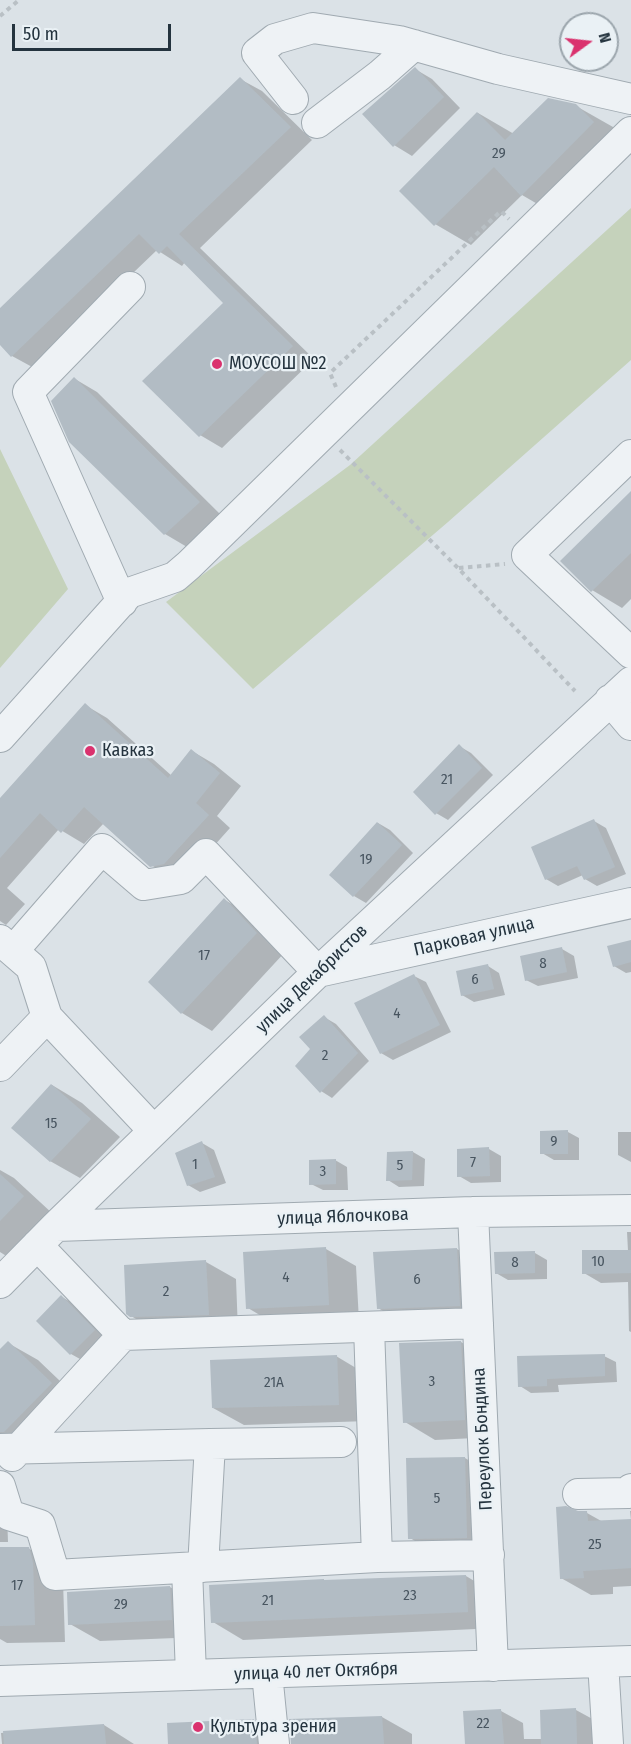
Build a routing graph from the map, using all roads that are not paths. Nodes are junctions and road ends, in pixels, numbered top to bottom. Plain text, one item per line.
1 (414, 45) junction
2 (293, 99) dead end
3 (631, 99) edge
4 (317, 123) dead end
5 (631, 132) edge
6 (130, 287) dead end
7 (631, 455) edge
8 (122, 602) junction
9 (631, 653) edge
10 (620, 691) edge
11 (631, 725) edge
12 (0, 737) edge
13 (631, 903) edge
14 (6, 945) edge
15 (318, 972) junction
16 (47, 1017) junction
17 (0, 1066) edge
18 (154, 1131) junction
19 (631, 1210) edge
20 (473, 1212) junction
21 (47, 1236) junction
22 (0, 1283) edge
23 (478, 1323) junction
24 (369, 1327) junction
25 (123, 1335) junction
26 (342, 1442) dead end
27 (210, 1444) junction
28 (6, 1455) edge
29 (0, 1486) edge
30 (631, 1489) edge
31 (578, 1494) dead end
32 (489, 1555) junction
33 (377, 1557) junction
34 (195, 1567) junction
35 (617, 1661) edge
36 (494, 1666) junction
37 (267, 1673) junction
38 (191, 1676) junction
39 (0, 1682) edge
40 (274, 1744) edge
41 (608, 1744) edge

1 - 2 street
1 - 3 street
1 - 4 street
5 - 8 street
6 - 8 street
7 - 9 street
8 - 12 street
10 - 11 street
10 - 15 street, улица Декабристов
13 - 15 street, Парковая улица
14 - 15 street
14 - 16 street
15 - 18 street, улица Декабристов
16 - 17 street
16 - 18 street
18 - 21 street, улица Декабристов
19 - 20 street, улица Яблочкова
20 - 21 street, улица Яблочкова
20 - 23 street, Переулок Бондина
21 - 22 street, улица Декабристов
21 - 25 street
23 - 24 street
23 - 32 street, Переулок Бондина
24 - 25 street
24 - 33 street
25 - 28 street
26 - 27 street
27 - 28 street
27 - 34 street
29 - 34 street
30 - 31 street
32 - 33 street
32 - 36 street, Переулок Бондина
33 - 34 street
34 - 38 street
35 - 36 street, улица 40 лет Октября
35 - 41 street
36 - 37 street, улица 40 лет Октября
37 - 38 street, улица 40 лет Октября
37 - 40 street
38 - 39 street, улица 40 лет Октября

